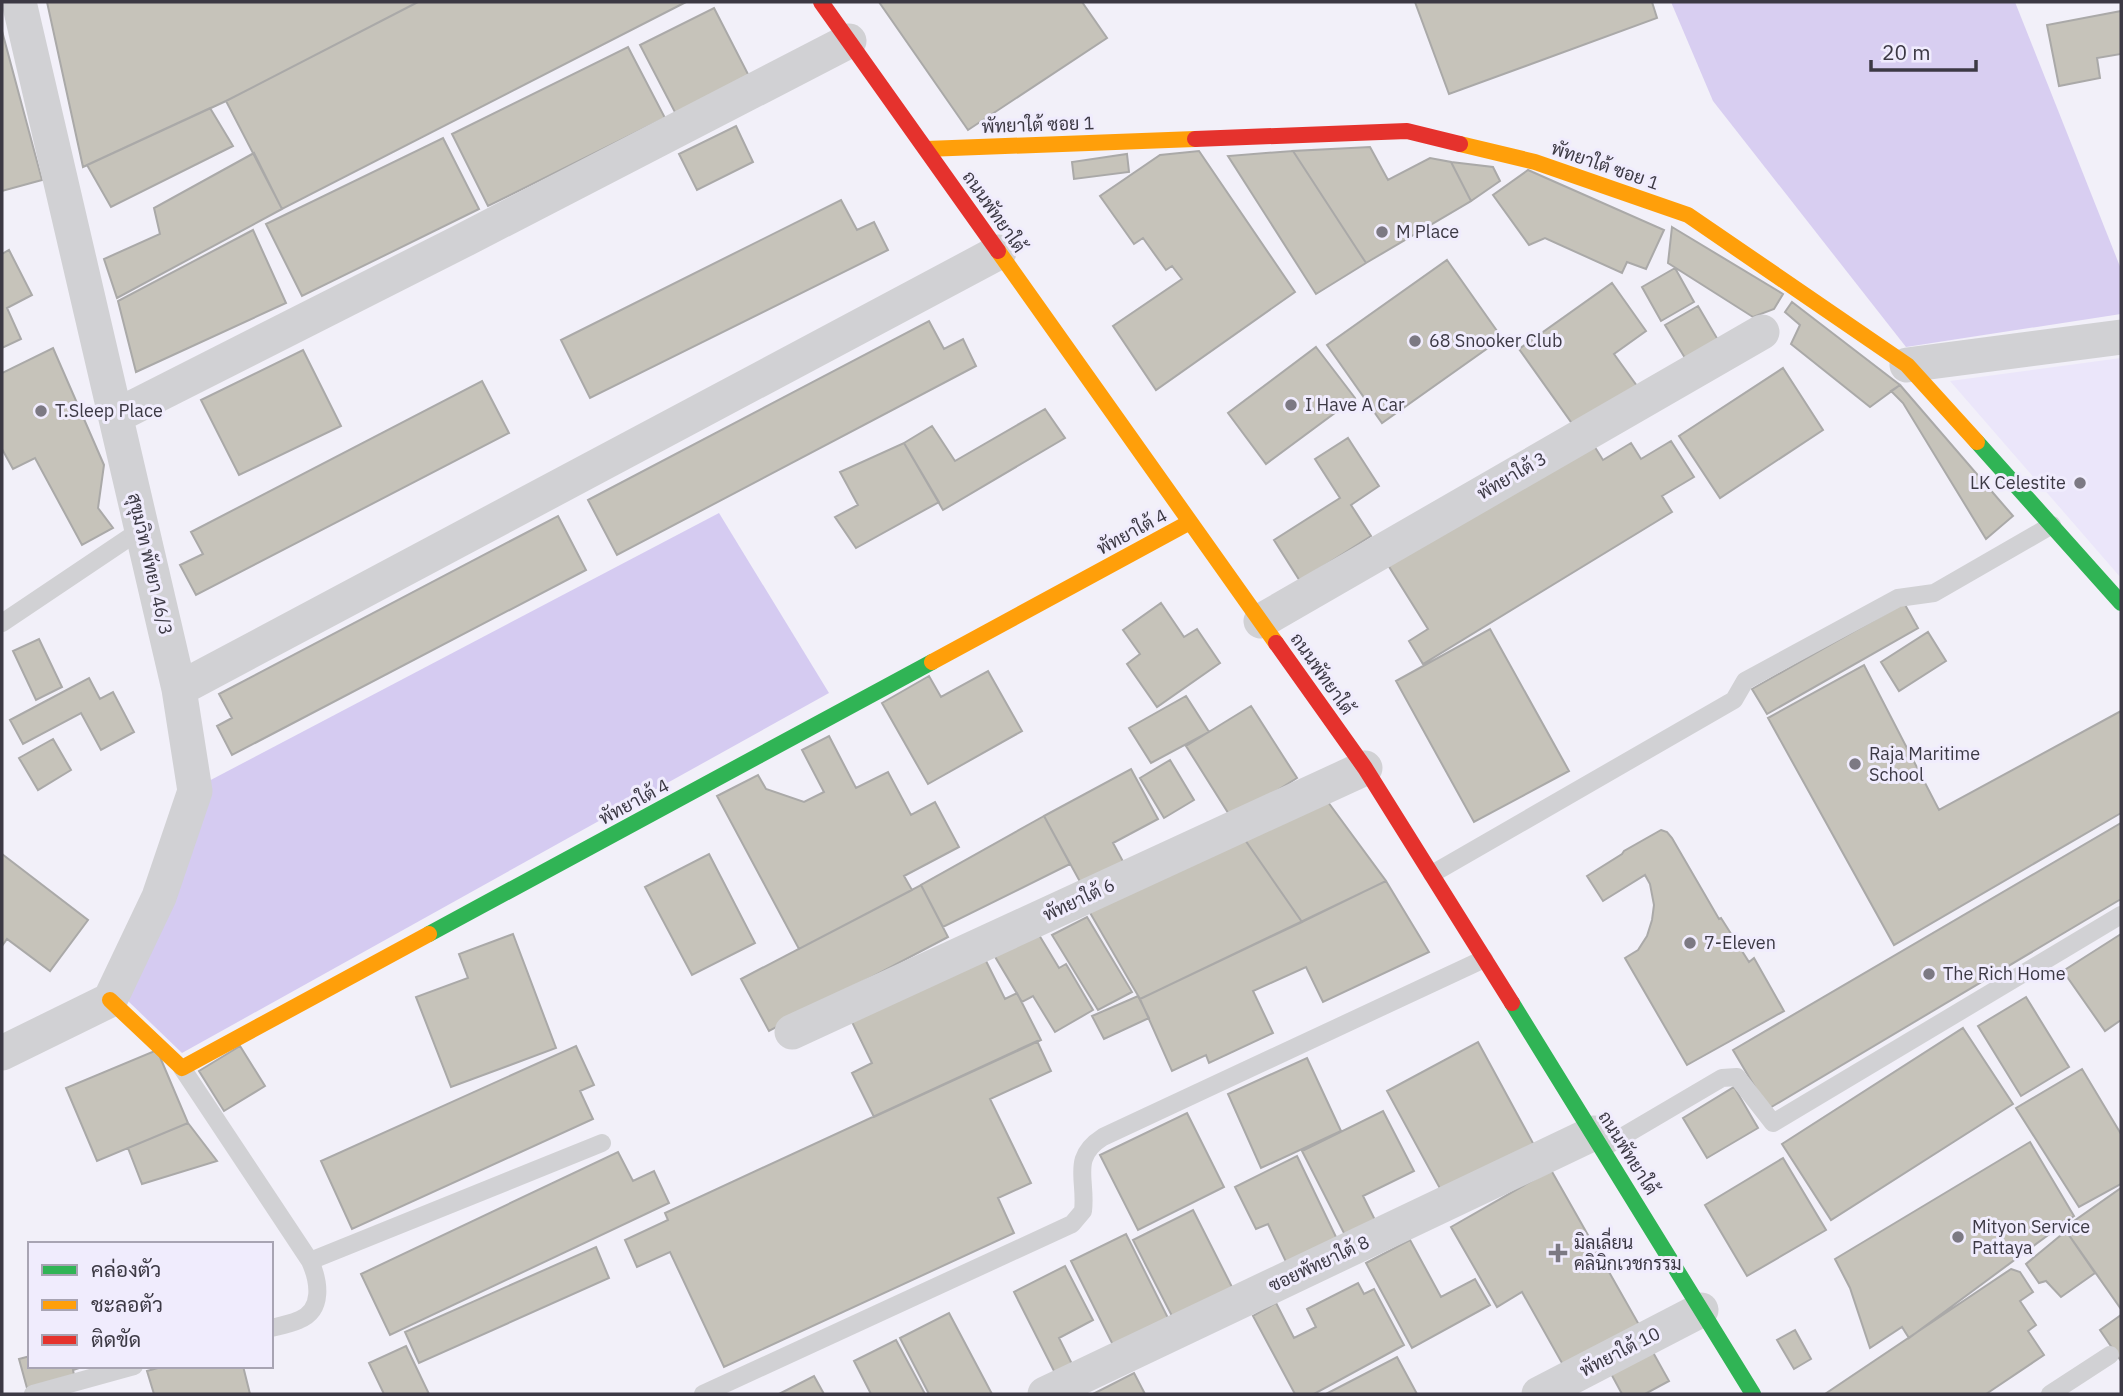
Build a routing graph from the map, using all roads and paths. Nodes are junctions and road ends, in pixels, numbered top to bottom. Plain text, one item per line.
1 (19, 2) edge
2 (821, 2) edge
3 (849, 41) junction
4 (926, 149) junction
5 (999, 252) junction
6 (1762, 332) dead end
7 (2121, 337) edge
8 (1907, 366) junction
9 (116, 416) junction
10 (1190, 522) junction
11 (2052, 525) junction
12 (142, 529) junction
13 (2121, 603) edge
14 (1261, 621) junction
15 (2, 624) edge
16 (179, 689) junction
17 (1365, 768) junction
18 (1432, 874) junction
19 (2121, 915) edge
20 (1484, 959) junction
21 (110, 1000) junction
22 (792, 1032) dead end
23 (2, 1053) edge
24 (182, 1068) junction
25 (1598, 1141) junction
26 (602, 1143) dead end
27 (310, 1261) junction
28 (1701, 1310) junction
29 (273, 1327) edge
30 (2110, 1355) dead end
31 (127, 1368) edge
32 (33, 1394) edge
33 (703, 1394) edge
34 (1045, 1394) edge
35 (1539, 1394) edge
36 (1754, 1394) edge
37 (2050, 1394) edge

1 - 9 street, สุขุมวิท พัทยา 46/3
2 - 3 street, ถนนพัทยาใต้
3 - 4 street, ถนนพัทยาใต้
3 - 9 street
4 - 5 street, ถนนพัทยาใต้
4 - 8 street, พัทยาใต้ ซอย 1
5 - 10 street, ถนนพัทยาใต้
5 - 16 street
6 - 14 street, พัทยาใต้ 3
7 - 8 street
8 - 11 street, พัทยาใต้ ซอย 1
9 - 12 street, สุขุมวิท พัทยา 46/3
10 - 14 street, ถนนพัทยาใต้
10 - 24 street, พัทยาใต้ 4
11 - 13 street, พัทยาใต้ ซอย 1
11 - 18 lane
12 - 15 lane
12 - 16 street, สุขุมวิท พัทยา 46/3
14 - 17 street, ถนนพัทยาใต้
16 - 21 street, สุขุมวิท พัทยา 46/3
17 - 18 street, ถนนพัทยาใต้
17 - 22 street, พัทยาใต้ 6
18 - 20 street, ถนนพัทยาใต้
19 - 25 lane
20 - 25 street, ถนนพัทยาใต้
20 - 33 lane
21 - 23 street
21 - 24 street
24 - 27 lane
25 - 28 street, ถนนพัทยาใต้
25 - 34 street, ซอยพัทยาใต้ 8
26 - 27 lane
27 - 29 lane
28 - 35 street, พัทยาใต้ 10
28 - 36 street, ถนนพัทยาใต้
30 - 37 lane
31 - 32 lane

